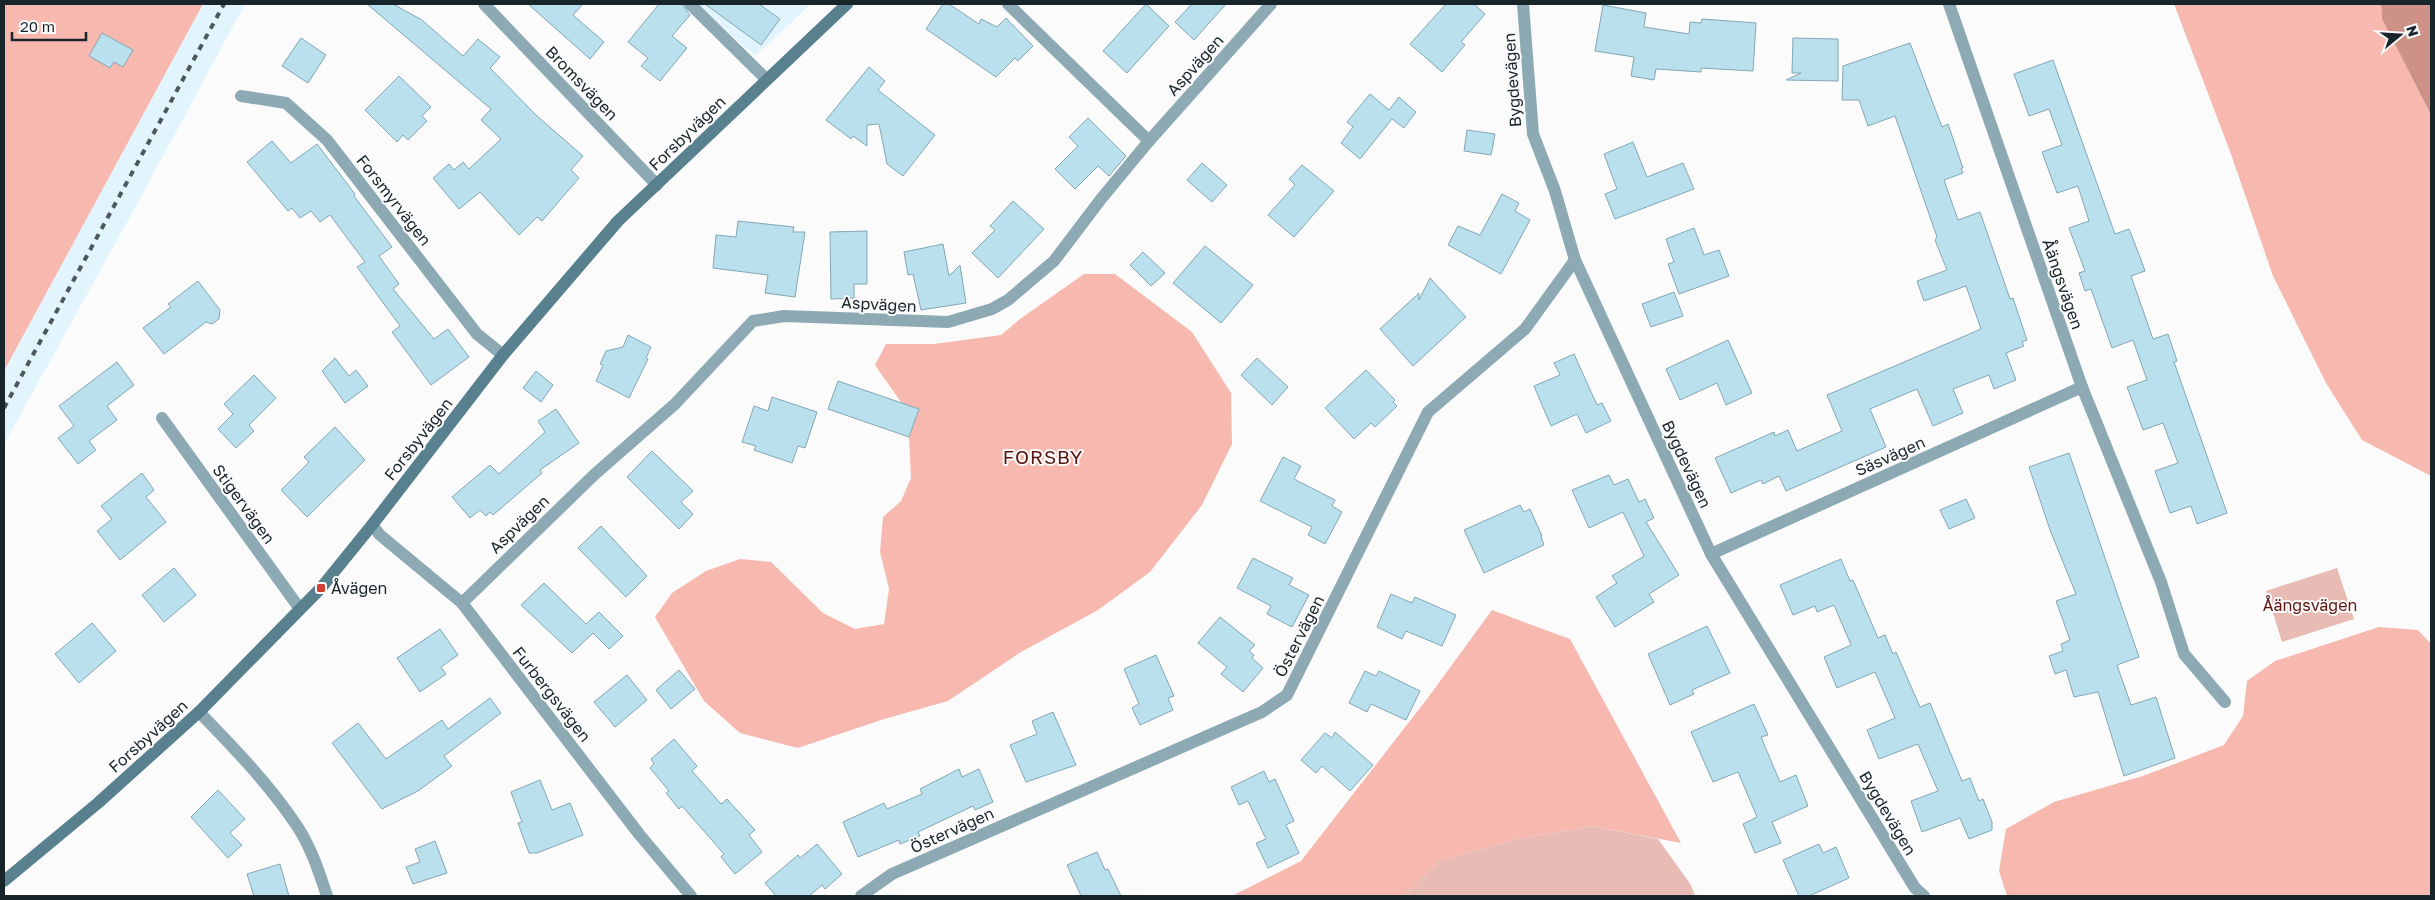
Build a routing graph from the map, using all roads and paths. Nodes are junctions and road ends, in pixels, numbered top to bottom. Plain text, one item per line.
1 (484, 4) edge
2 (690, 4) edge
3 (847, 4) edge
4 (1008, 4) edge
5 (1271, 4) edge
6 (1523, 4) edge
7 (1949, 4) edge
8 (766, 79) junction
9 (241, 96) dead end
10 (1149, 141) junction
11 (657, 185) junction
12 (1575, 260) junction
13 (503, 355) junction
14 (2082, 388) junction
15 (162, 418) dead end
16 (372, 525) junction
17 (1711, 554) junction
18 (462, 603) junction
19 (300, 609) junction
20 (2225, 702) dead end
21 (199, 712) junction
22 (4, 881) edge
23 (327, 896) edge
24 (692, 896) edge
25 (861, 896) edge
26 (1924, 896) edge

1 - 11 street, Bromsvägen
2 - 8 street
3 - 8 street, Forsbyvägen
4 - 10 street
5 - 10 street, Aspvägen
6 - 12 street, Bygdevägen
7 - 14 street, Åängsvägen
8 - 11 street, Forsbyvägen
9 - 13 street, Forsmyrvägen
10 - 18 street, Aspvägen
11 - 13 street, Forsbyvägen
12 - 17 street, Bygdevägen
12 - 25 street, Östervägen
13 - 16 street, Forsbyvägen
14 - 17 street, Säsvägen
14 - 20 street, Åängsvägen
15 - 19 street, Stigervägen
16 - 18 street, Furbergsvägen
16 - 19 street, Forsbyvägen
17 - 26 street, Bygdevägen
18 - 24 street, Furbergsvägen
19 - 21 street, Forsbyvägen
21 - 22 street, Forsbyvägen
21 - 23 street

